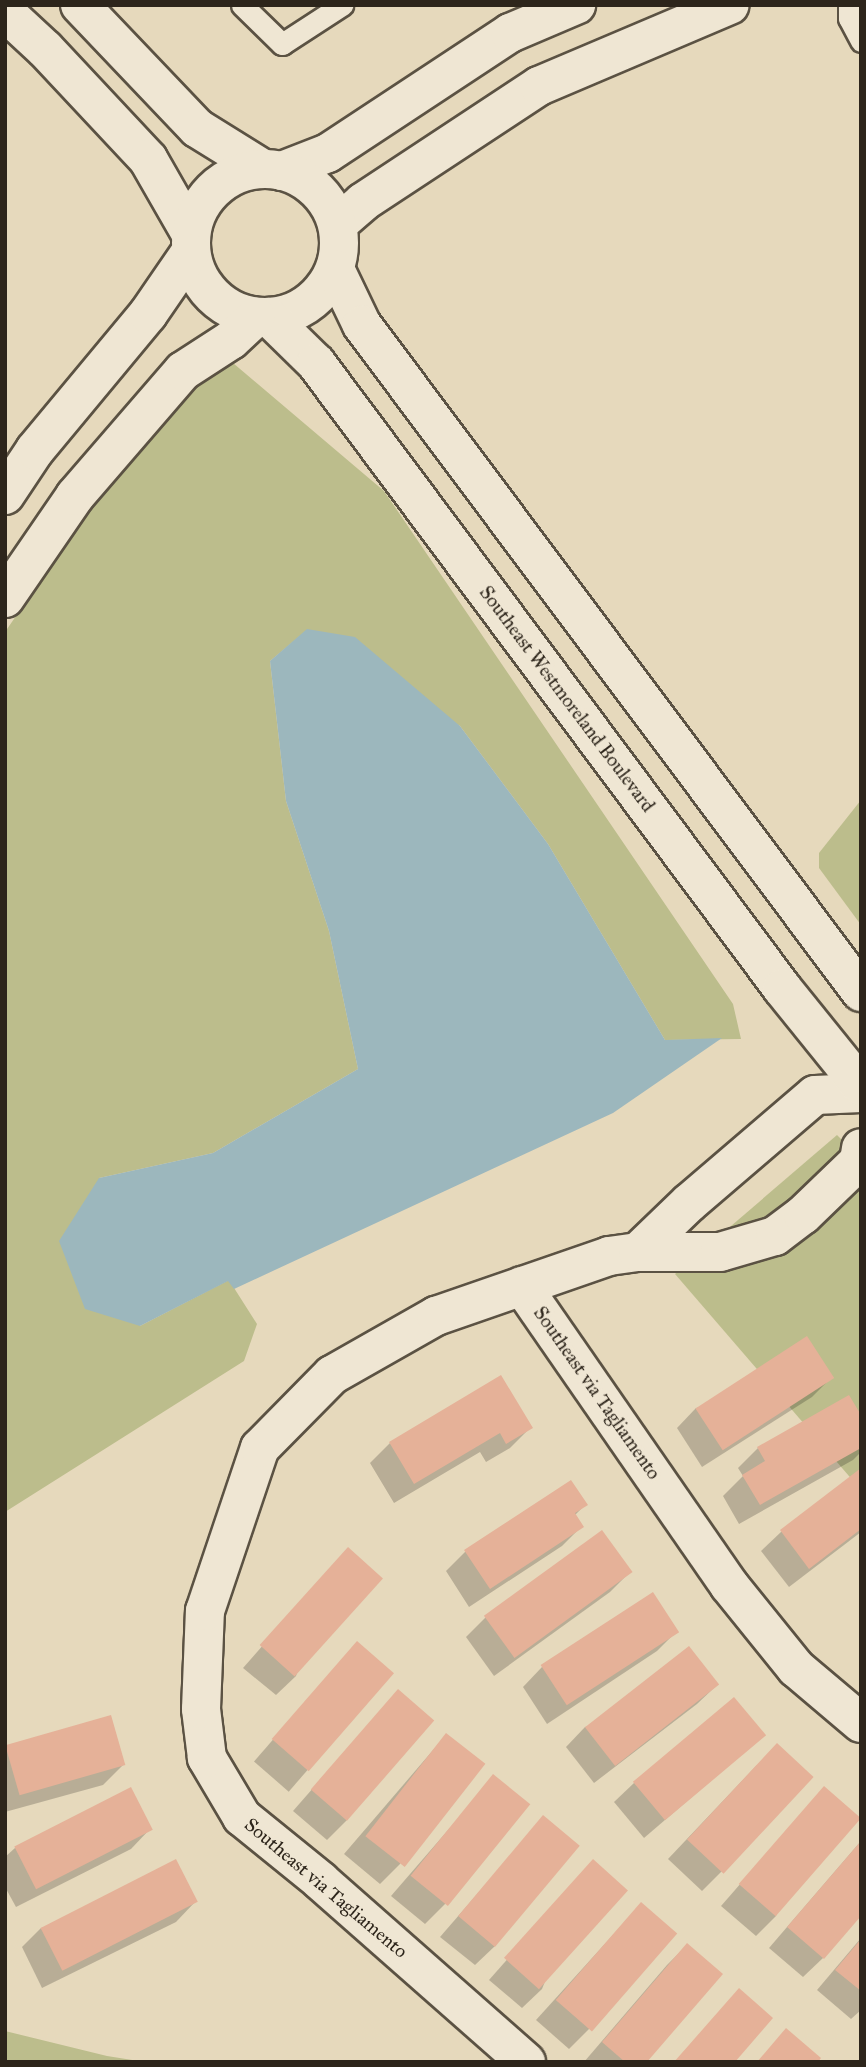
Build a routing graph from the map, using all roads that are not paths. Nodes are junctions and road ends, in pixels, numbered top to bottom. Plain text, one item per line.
1 (80, 5) edge
2 (243, 5) edge
3 (342, 5) edge
4 (576, 5) edge
5 (730, 5) edge
6 (849, 5) edge
7 (5, 12) edge
8 (519, 16) edge
9 (861, 41) edge
10 (553, 80) junction
11 (273, 170) junction
12 (338, 224) junction
13 (190, 243) junction
14 (335, 269) junction
15 (263, 317) junction
16 (5, 495) edge
17 (5, 598) edge
18 (861, 992) edge
19 (861, 1086) edge
20 (861, 1093) edge
21 (861, 1148) edge
22 (638, 1252) junction
23 (522, 1286) junction
24 (861, 1723) edge
25 (526, 2062) edge

1 - 11 street
2 - 3 lane
4 - 8 street
5 - 10 street
6 - 9 lane
7 - 13 street
8 - 10 street
8 - 11 street
10 - 12 street
11 - 12 street
11 - 13 street
12 - 14 street
13 - 15 street
13 - 16 street
14 - 15 street
14 - 18 street
15 - 17 street
15 - 19 street, Southeast Westmoreland Boulevard
20 - 22 street
21 - 22 street, Southeast via Tagliamento
22 - 23 street, Southeast via Tagliamento
23 - 24 street, Southeast via Tagliamento
23 - 25 street, Southeast via Tagliamento

